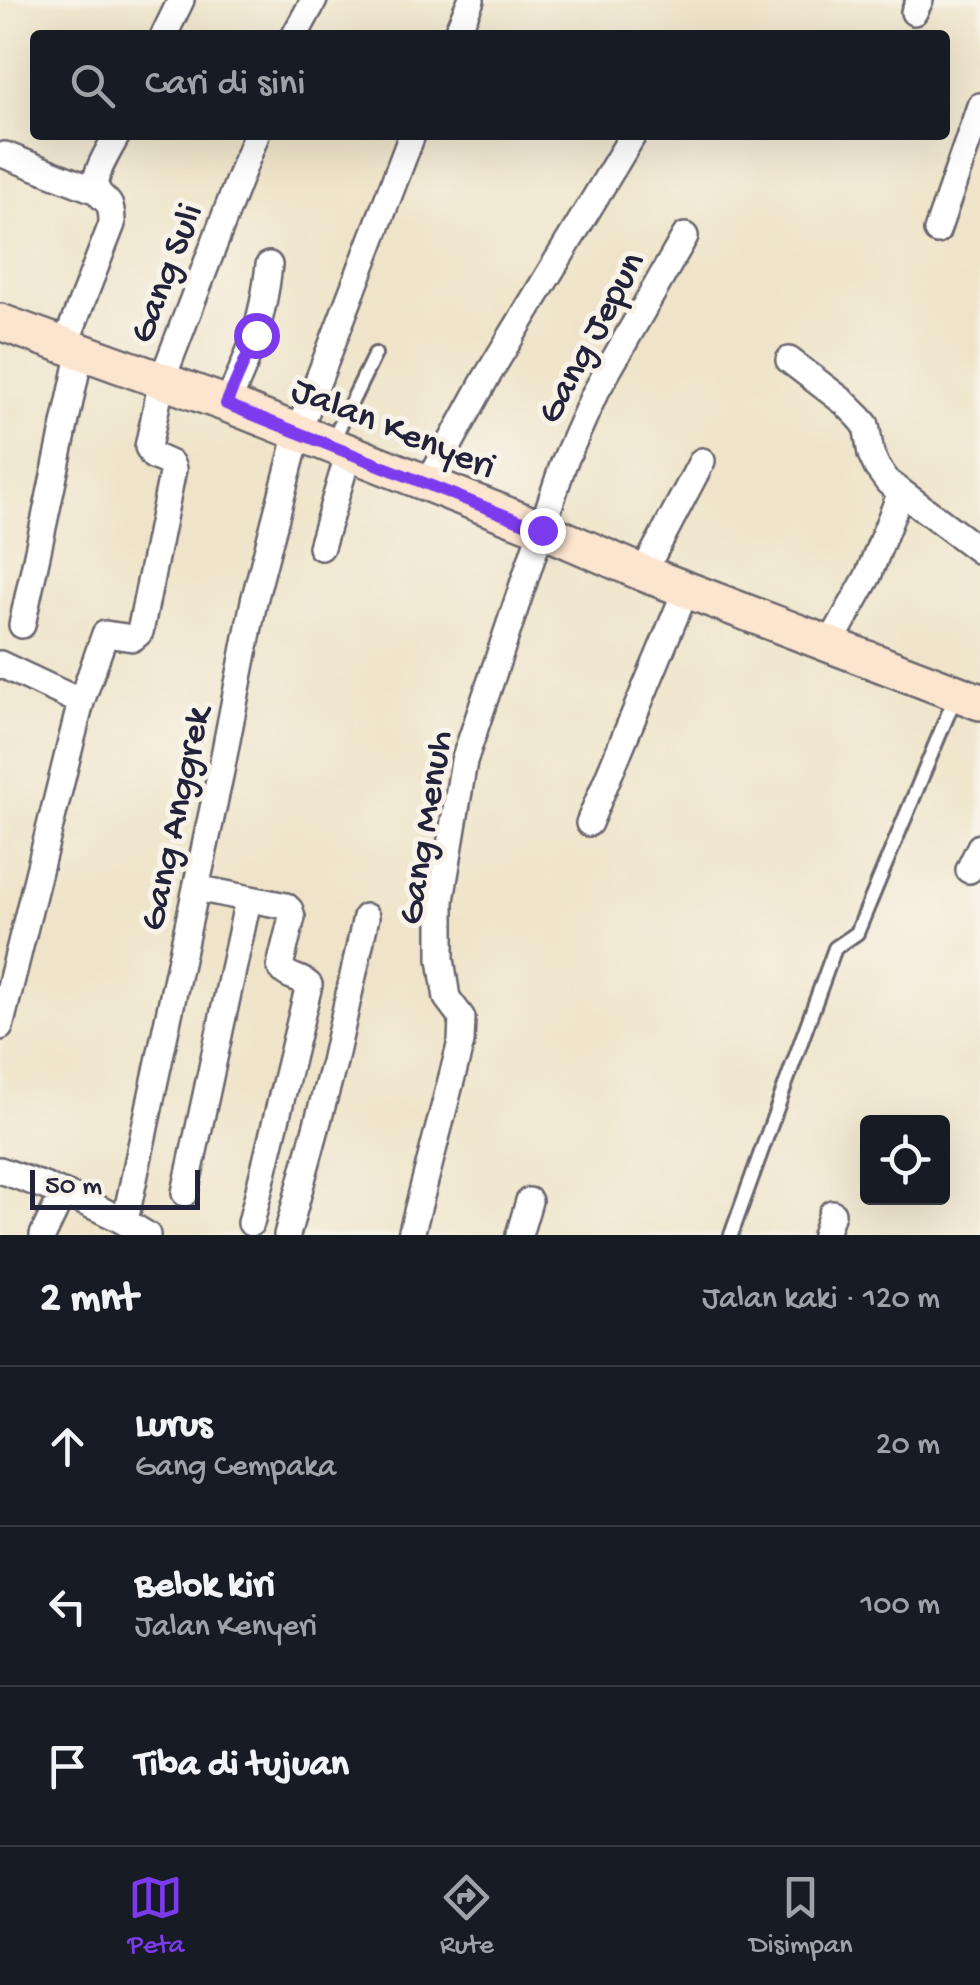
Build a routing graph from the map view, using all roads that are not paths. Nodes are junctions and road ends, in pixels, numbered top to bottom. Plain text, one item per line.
1 (181, 0) edge
2 (314, 0) edge
3 (471, 0) edge
4 (166, 30) edge
5 (298, 30) edge
6 (458, 30) edge
7 (980, 106) edge
8 (114, 140) edge
9 (254, 140) edge
10 (411, 140) edge
11 (629, 140) edge
12 (4, 155) dead end
13 (97, 192) junction
14 (937, 231) dead end
15 (685, 236) dead end
16 (268, 265) dead end
17 (0, 322) edge
18 (73, 347) junction
19 (375, 354) dead end
20 (789, 360) dead end
21 (162, 380) junction
22 (226, 404) junction
23 (326, 443) junction
24 (702, 462) dead end
25 (428, 484) junction
26 (901, 492) junction
27 (542, 530) junction
28 (321, 547) dead end
29 (980, 550) edge
30 (643, 573) junction
31 (686, 590) junction
32 (22, 624) dead end
33 (830, 644) junction
34 (0, 664) edge
35 (969, 697) edge
36 (81, 702) junction
37 (589, 823) dead end
38 (196, 888) junction
39 (248, 900) junction
40 (366, 916) dead end
41 (0, 1028) edge
42 (0, 1170) edge
43 (63, 1193) junction
44 (185, 1194) dead end
45 (529, 1200) dead end
46 (125, 1221) junction
47 (251, 1223) dead end
48 (43, 1235) edge
49 (147, 1235) edge
50 (287, 1235) edge
51 (411, 1235) edge
52 (519, 1235) edge
53 (732, 1235) edge

1 - 4 street
2 - 5 street
3 - 6 street
7 - 14 street
8 - 13 street
9 - 21 street, Gang Suli
10 - 23 street
11 - 25 street
12 - 13 street
13 - 18 street
15 - 27 street, Gang Jepun
16 - 22 street
17 - 18 street, Jalan Kenyeri
18 - 21 street, Jalan Kenyeri
18 - 32 street
19 - 23 lane
20 - 26 street
21 - 22 street, Jalan Kenyeri
21 - 36 street, Gang Suli
22 - 23 street, Jalan Kenyeri
23 - 25 street, Jalan Kenyeri
23 - 28 street
23 - 38 street, Gang Anggrek
24 - 30 street
25 - 27 street, Jalan Kenyeri
26 - 29 street
26 - 33 street
27 - 30 street, Jalan Kenyeri
27 - 51 street, Gang Menuh
30 - 31 street, Jalan Kenyeri
31 - 33 street, Jalan Kenyeri
31 - 37 street
33 - 35 street, Jalan Kenyeri
34 - 36 street
35 - 53 lane
36 - 41 street
38 - 39 street
38 - 46 street, Gang Anggrek
39 - 44 street
39 - 47 street
40 - 50 street
42 - 43 street
43 - 46 street
43 - 48 street
45 - 52 street
46 - 49 street

